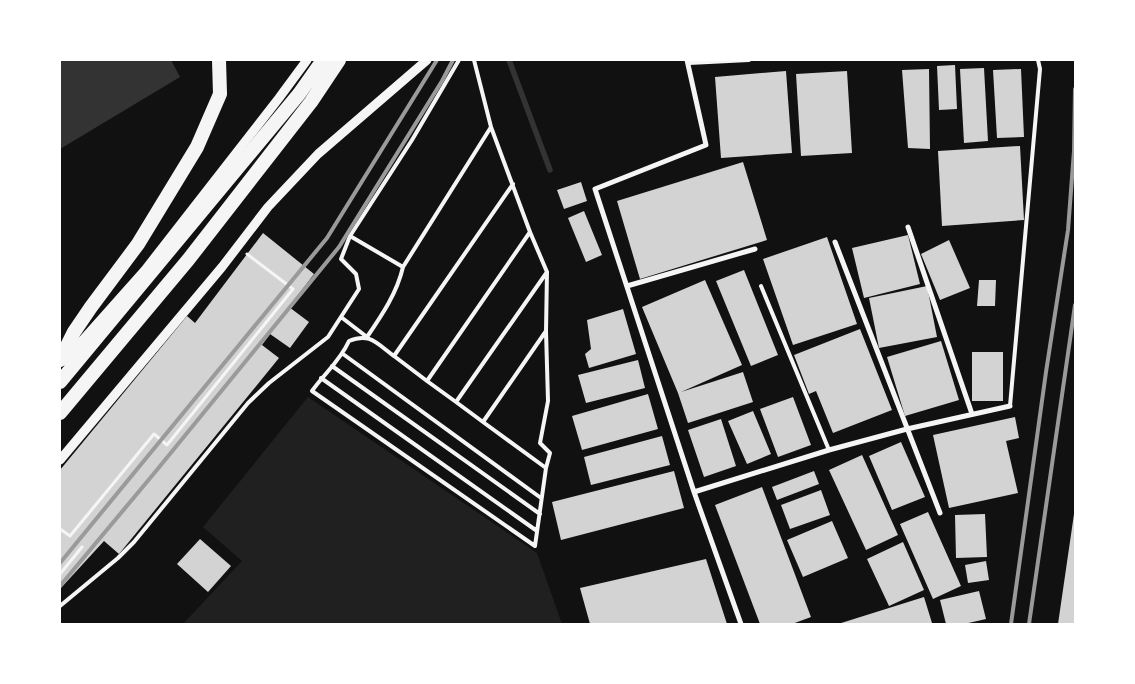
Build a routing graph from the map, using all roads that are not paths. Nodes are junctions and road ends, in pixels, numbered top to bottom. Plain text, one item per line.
1 (219, 60) edge
2 (307, 60) edge
3 (323, 60) edge
4 (339, 60) edge
5 (459, 60) edge
6 (474, 60) edge
7 (749, 60) edge
8 (1038, 60) edge
9 (422, 61) edge
10 (688, 62) edge
11 (491, 127) junction
12 (513, 184) junction
13 (908, 228) dead end
14 (530, 232) junction
15 (350, 236) junction
16 (835, 242) dead end
17 (755, 249) dead end
18 (403, 267) junction
19 (548, 272) junction
20 (627, 286) junction
21 (761, 286) dead end
22 (341, 317) junction
23 (546, 331) junction
24 (367, 337) junction
25 (343, 354) junction
26 (394, 356) junction
27 (60, 360) edge
28 (60, 365) edge
29 (332, 366) junction
30 (320, 378) junction
31 (428, 381) junction
32 (60, 382) edge
33 (456, 402) junction
34 (1010, 406) joint
35 (60, 413) edge
36 (972, 414) junction
37 (483, 422) junction
38 (907, 429) junction
39 (829, 450) junction
40 (60, 460) edge
41 (546, 468) junction
42 (694, 492) junction
43 (541, 498) junction
44 (940, 513) dead end
45 (540, 514) junction
46 (537, 531) junction
47 (60, 606) edge
48 (741, 624) edge

1 - 27 highway
2 - 28 street
3 - 32 highway
4 - 35 highway
5 - 15 lane
6 - 11 lane
7 - 10 lane
8 - 34 lane
9 - 40 street
10 - 20 street
11 - 12 lane
11 - 18 lane
12 - 14 lane
12 - 26 lane
13 - 36 street
14 - 19 lane
14 - 31 lane
15 - 18 lane
15 - 22 lane
16 - 38 street
17 - 20 street
18 - 24 lane
19 - 23 lane
19 - 33 lane
20 - 42 street
21 - 39 lane
22 - 24 lane
22 - 47 lane
23 - 37 lane
23 - 41 lane
24 - 25 lane
24 - 26 lane
25 - 29 lane
25 - 43 lane
26 - 31 lane
29 - 30 lane
29 - 45 lane
30 - 46 lane
30 - 46 lane
31 - 33 lane
33 - 37 lane
34 - 36 street
36 - 38 street
37 - 41 lane
38 - 39 street
38 - 44 street
39 - 42 street
41 - 43 lane
42 - 48 street
43 - 45 lane
45 - 46 lane

